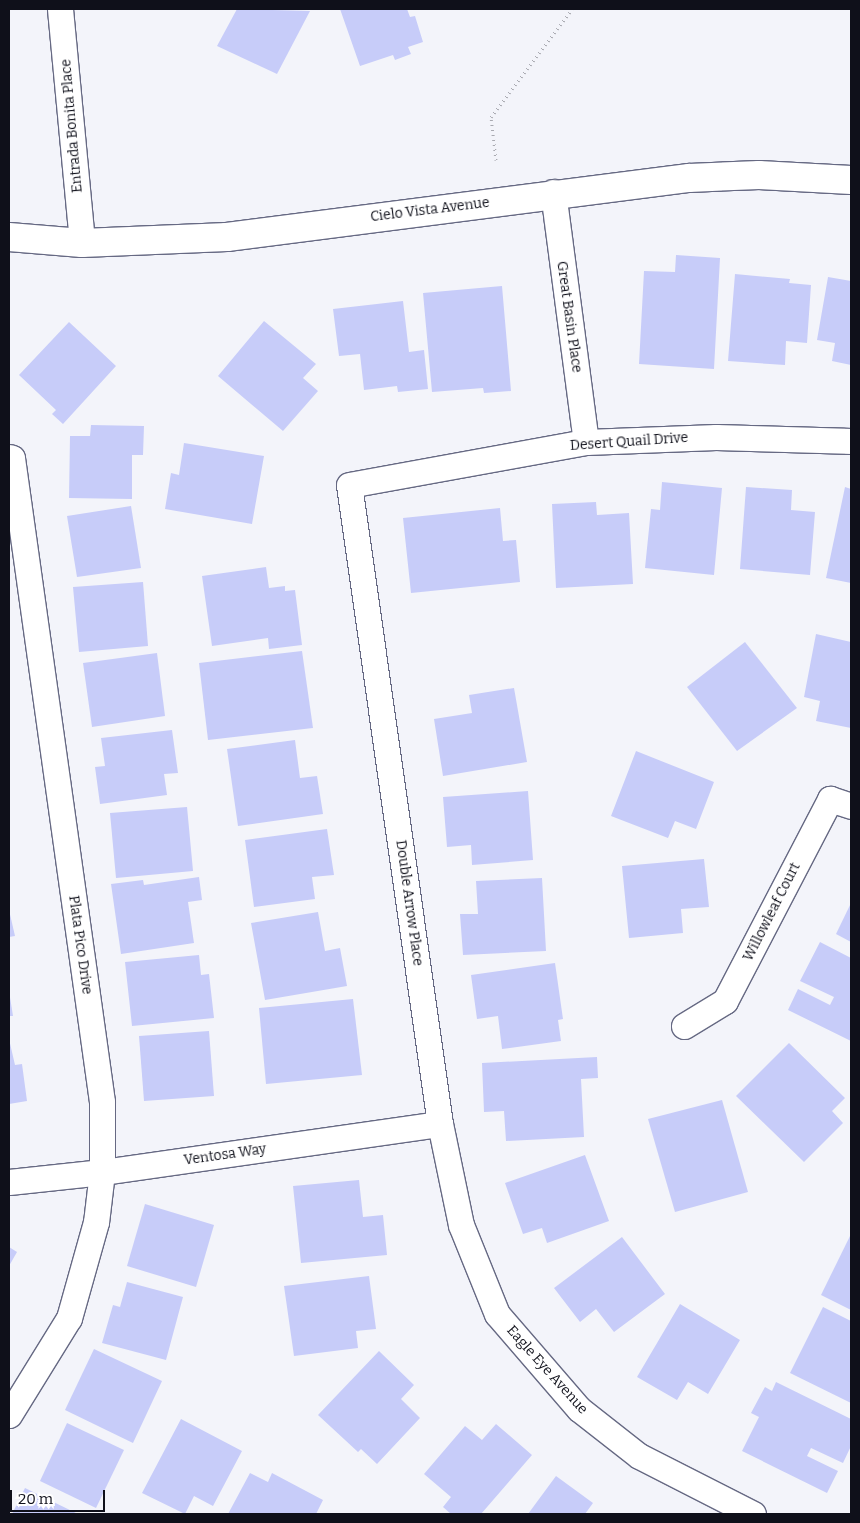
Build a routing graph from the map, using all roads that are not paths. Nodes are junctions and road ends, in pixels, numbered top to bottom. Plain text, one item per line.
1 (60, 9) edge
2 (851, 180) edge
3 (553, 192) junction
4 (9, 238) edge
5 (82, 243) junction
6 (851, 440) edge
7 (586, 442) junction
8 (10, 458) edge
9 (350, 485) joint
10 (851, 806) edge
11 (684, 1026) dead end
12 (440, 1124) junction
13 (102, 1172) junction
14 (9, 1182) edge
15 (498, 1314) joint
16 (9, 1415) edge
17 (753, 1514) edge

1 - 5 street, Entrada Bonita Place
2 - 3 street, Cielo Vista Avenue
3 - 5 street, Cielo Vista Avenue
3 - 7 street, Great Basin Place
4 - 5 street, Cielo Vista Avenue
6 - 7 street, Desert Quail Drive
7 - 9 street, Desert Quail Drive
8 - 13 street, Plata Pico Drive
9 - 12 street, Double Arrow Place
10 - 11 street, Willowleaf Court
12 - 13 street, Ventosa Way
12 - 15 street, Double Arrow Place
13 - 14 street, Ventosa Way
13 - 16 street, Plata Pico Drive
15 - 17 street, Eagle Eye Avenue

